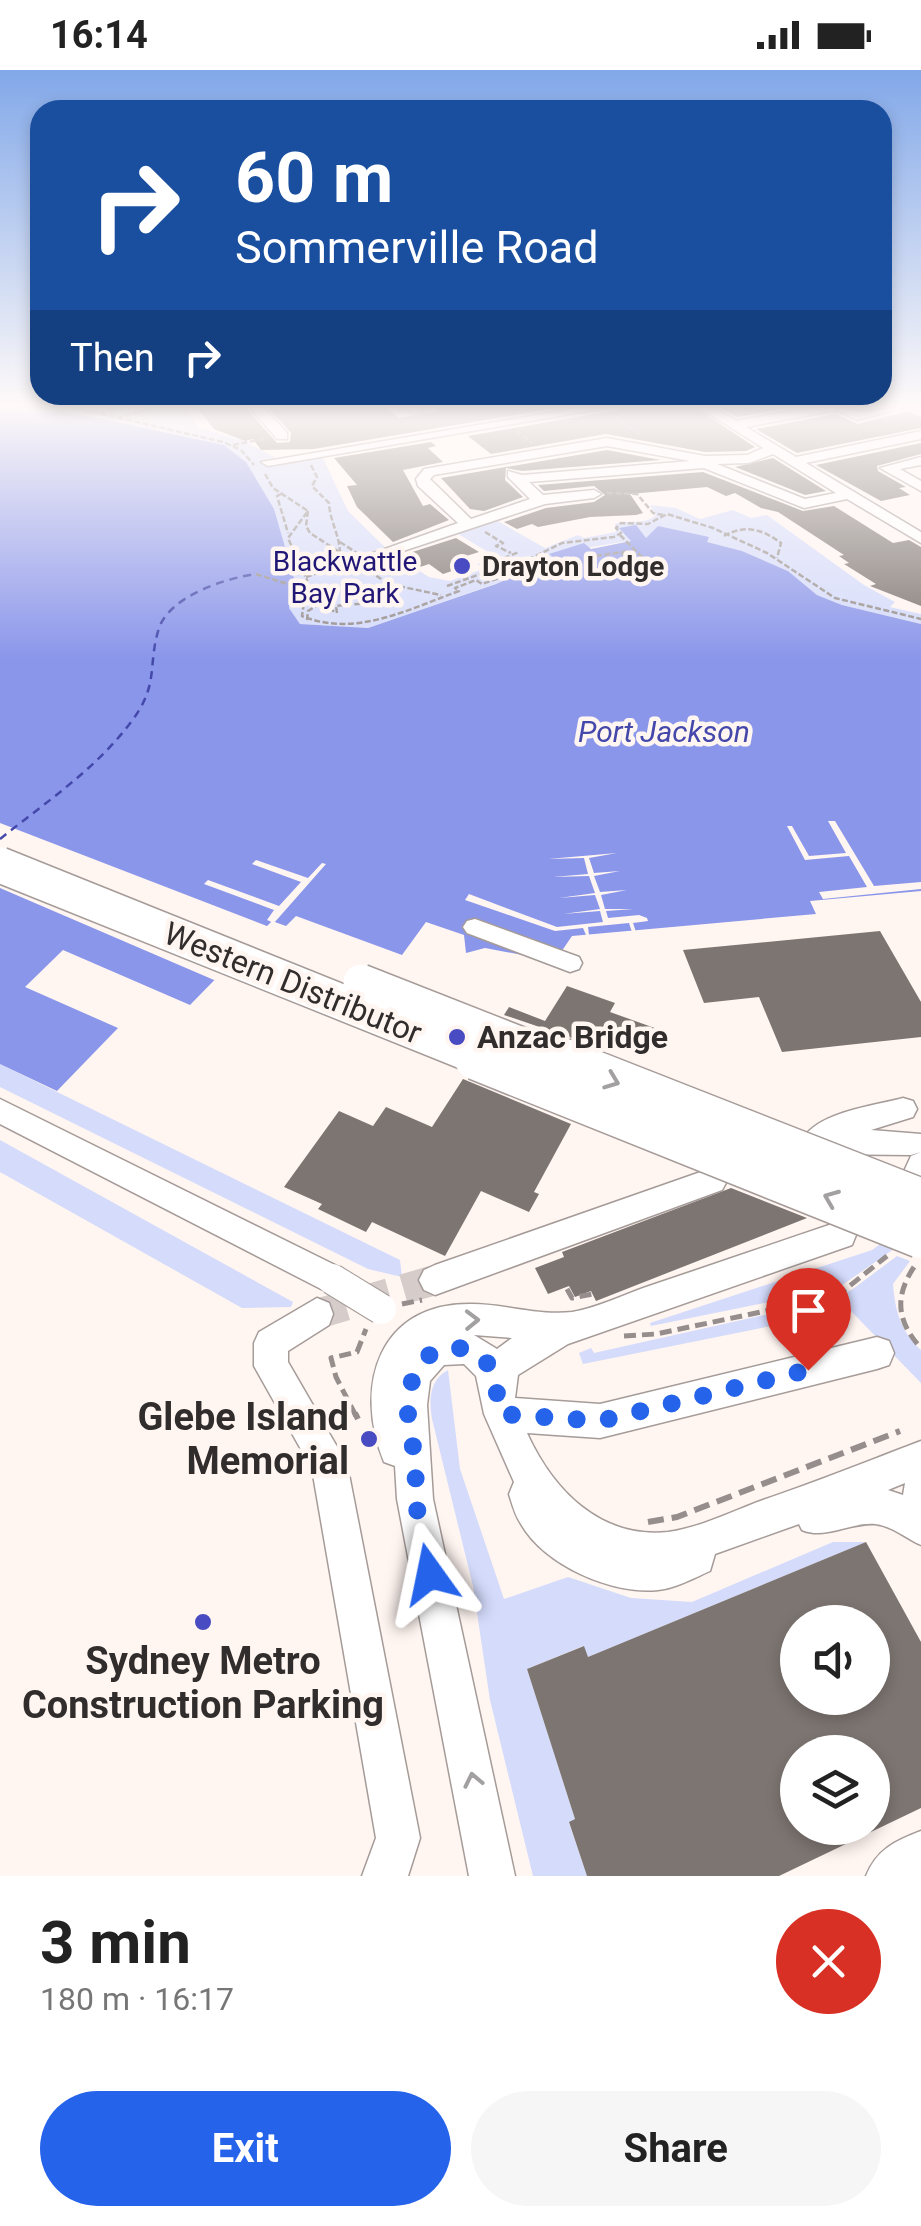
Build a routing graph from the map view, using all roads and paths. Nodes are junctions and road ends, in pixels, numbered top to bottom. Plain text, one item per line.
1 (277, 490) edge
2 (316, 490) edge
3 (430, 490) edge
4 (530, 490) edge
5 (772, 490) edge
6 (844, 490) edge
7 (281, 494) junction
8 (594, 494) joint
9 (850, 494) junction
10 (540, 500) junction
11 (904, 506) dead end
12 (308, 510) junction
13 (878, 512) junction
14 (665, 515) junction
15 (650, 523) junction
16 (468, 524) junction
17 (659, 524) dead end
18 (288, 534) junction
19 (620, 536) junction
20 (724, 536) junction
21 (921, 538) edge
22 (339, 542) junction
23 (631, 549) junction
24 (520, 552) dead end
25 (617, 552) junction
26 (340, 553) junction
27 (514, 554) junction
28 (551, 554) dead end
29 (604, 554) junction
30 (369, 556) joint
31 (596, 556) dead end
32 (540, 557) junction
33 (643, 558) dead end
34 (629, 560) dead end
35 (776, 560) junction
36 (354, 561) junction
37 (612, 562) dead end
38 (256, 574) dead end
39 (306, 577) junction
40 (396, 586) junction
41 (456, 592) junction
42 (446, 596) junction
43 (302, 600) junction
44 (302, 610) junction
45 (293, 614) dead end
46 (921, 619) edge
47 (307, 620) junction
48 (0, 840) edge
49 (0, 865) edge
50 (474, 928) dead end
51 (570, 962) dead end
52 (912, 1104) edge
53 (0, 1111) edge
54 (918, 1168) edge
55 (712, 1181) dead end
56 (841, 1235) dead end
57 (909, 1250) edge
58 (435, 1280) tunnel mouth
59 (566, 1289) dead end
60 (592, 1294) dead end
61 (317, 1314) tunnel mouth
62 (563, 1328) junction
63 (638, 1332) dead end
64 (408, 1340) junction
65 (920, 1346) edge
66 (878, 1353) dead end
67 (499, 1399) junction
68 (911, 1445) edge
69 (519, 1460) junction
70 (921, 1489) edge
71 (415, 1499) junction
72 (640, 1523) dead end
73 (920, 1525) edge
74 (921, 1853) edge
75 (384, 1876) edge
76 (492, 1876) edge
77 (890, 1876) edge

1 - 7 path
2 - 22 path
3 - 16 street
4 - 10 street
5 - 9 street
6 - 9 street
7 - 12 path
7 - 18 path
8 - 10 street
8 - 14 path
9 - 13 street
10 - 16 street
11 - 13 street
12 - 18 path
12 - 26 path
13 - 21 street
14 - 15 path
14 - 20 path
15 - 17 path
15 - 19 path
16 - 27 path
16 - 30 street
18 - 39 path
19 - 23 path
19 - 32 path
20 - 35 path
20 - 35 path
22 - 26 path
22 - 30 path
23 - 25 path
23 - 33 path
24 - 27 path
25 - 29 path
25 - 34 path
26 - 36 path
27 - 41 path
28 - 32 path
29 - 31 path
29 - 37 path
32 - 41 path
35 - 46 path
36 - 39 path
36 - 40 path
38 - 43 path
39 - 43 path
40 - 42 path
40 - 47 path
41 - 42 path
42 - 47 path
43 - 44 path
44 - 45 path
44 - 47 path
48 -> 54 highway, Western Distributor, bridge
57 -> 49 highway, Western Distributor, bridge
50 - 51 street
52 - 54 street
52 - 54 street
53 - 64 street, bridge
55 - 58 street
56 - 62 street
57 - 63 path
57 - 65 path
59 - 60 path
61 - 75 street
64 -> 62 street
62 - 67 street
64 - 71 street
66 - 67 street
67 - 69 street
67 - 71 street
68 - 69 street
68 - 72 path
69 - 73 street
70 - 73 street
76 -> 71 street
74 - 77 street

